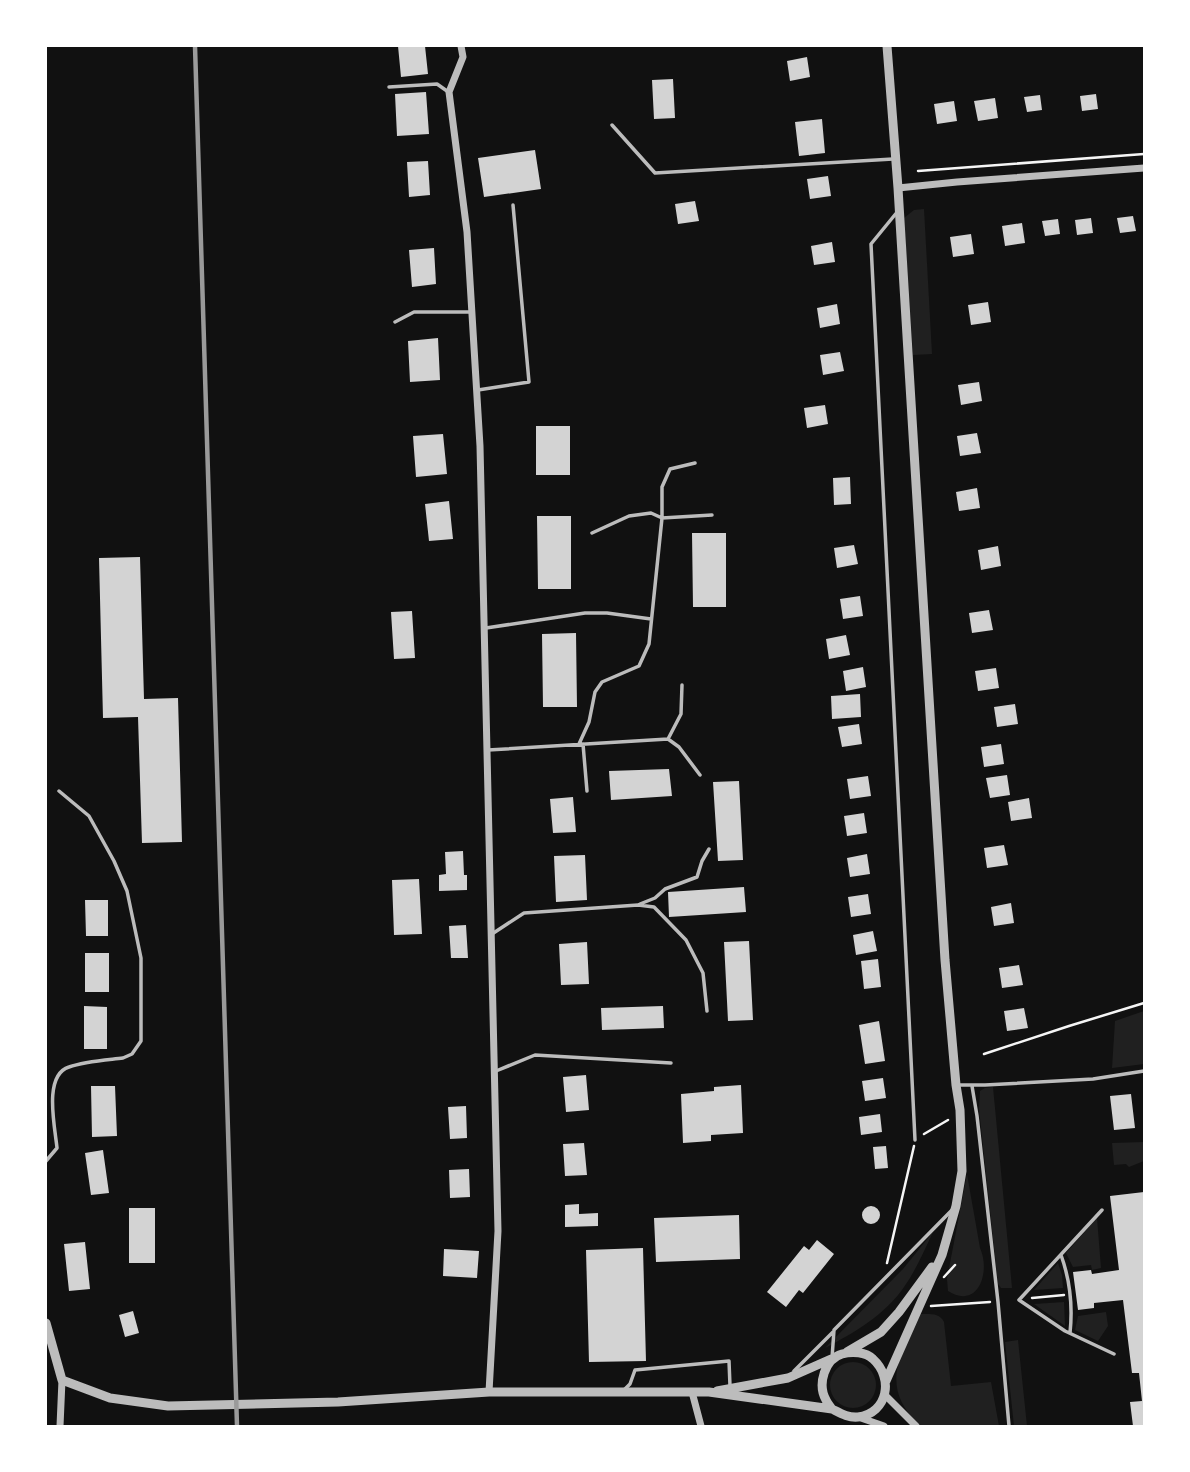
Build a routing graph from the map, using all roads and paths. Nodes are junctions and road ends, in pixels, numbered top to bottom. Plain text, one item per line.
1 (461, 46) edge
2 (887, 46) edge
3 (389, 87) dead end
4 (449, 93) junction
5 (612, 125) dead end
6 (1144, 154) edge
7 (895, 159) junction
8 (1144, 168) edge
9 (918, 171) dead end
10 (898, 188) junction
11 (513, 205) dead end
12 (899, 210) junction
13 (472, 312) junction
14 (395, 322) dead end
15 (476, 390) junction
16 (695, 463) dead end
17 (712, 515) dead end
18 (662, 518) junction
19 (592, 533) dead end
20 (651, 619) junction
21 (484, 628) junction
22 (682, 685) dead end
23 (668, 739) junction
24 (581, 744) junction
25 (486, 750) junction
26 (700, 775) dead end
27 (59, 791) dead end
28 (587, 791) dead end
29 (709, 849) dead end
30 (638, 905) junction
31 (490, 935) junction
32 (1144, 1003) edge
33 (706, 1011) dead end
34 (984, 1054) dead end
35 (671, 1063) dead end
36 (494, 1071) junction
37 (1144, 1071) edge
38 (956, 1085) junction
39 (972, 1086) junction
40 (960, 1110) junction
41 (915, 1140) junction
42 (46, 1161) edge
43 (956, 1206) junction
44 (1102, 1210) dead end
45 (942, 1255) junction
46 (1061, 1255) junction
47 (884, 1280) junction
48 (46, 1323) edge
49 (834, 1330) junction
50 (1070, 1333) junction
51 (844, 1353) junction
52 (1114, 1354) dead end
53 (832, 1359) junction
54 (788, 1378) junction
55 (62, 1380) junction
56 (887, 1381) junction
57 (730, 1388) junction
58 (489, 1392) junction
59 (622, 1392) junction
60 (692, 1392) junction
61 (709, 1392) junction
62 (885, 1395) junction
63 (832, 1409) junction
64 (857, 1417) junction
65 (60, 1426) edge
66 (701, 1426) edge
67 (884, 1426) edge
68 (916, 1426) edge
69 (1009, 1426) edge

1 - 4 street
2 - 7 street
3 - 4 lane
4 - 13 street
5 - 7 lane
6 - 9 path
7 - 10 street
8 - 10 street
10 - 12 street
11 - 15 lane
12 - 38 street
12 - 41 lane
13 - 14 lane
13 - 15 street
15 - 21 street
16 - 18 lane
17 - 18 lane
18 - 19 lane
18 - 20 lane
20 - 21 lane
20 - 24 lane
21 - 25 street
22 - 23 lane
23 - 24 lane
23 - 26 lane
24 - 25 lane
24 - 28 lane
25 - 31 street
27 - 42 lane
29 - 30 lane
30 - 31 lane
30 - 33 lane
31 - 36 street
32 - 34 path
35 - 36 lane
36 - 58 street
37 - 39 lane
38 - 39 lane
38 - 40 street
39 - 69 lane
40 - 41 path
40 - 43 street
41 - 47 path
43 - 45 street
43 - 47 lane
44 - 46 lane
45 - 51 street
45 - 56 street
46 - 50 lane
46 - 50 lane
47 - 49 lane
48 - 55 street
49 - 53 lane
49 - 54 lane
50 - 52 lane
51 - 53 street
51 - 56 street
53 - 54 street
53 - 63 street
54 - 57 street
55 - 58 street
55 - 65 street
56 - 62 street
57 - 59 lane
57 - 61 street
58 - 59 street
59 - 60 street
60 - 61 street
60 - 66 street
61 - 63 street
62 - 64 street
62 - 68 street
63 - 64 street
64 - 67 street

